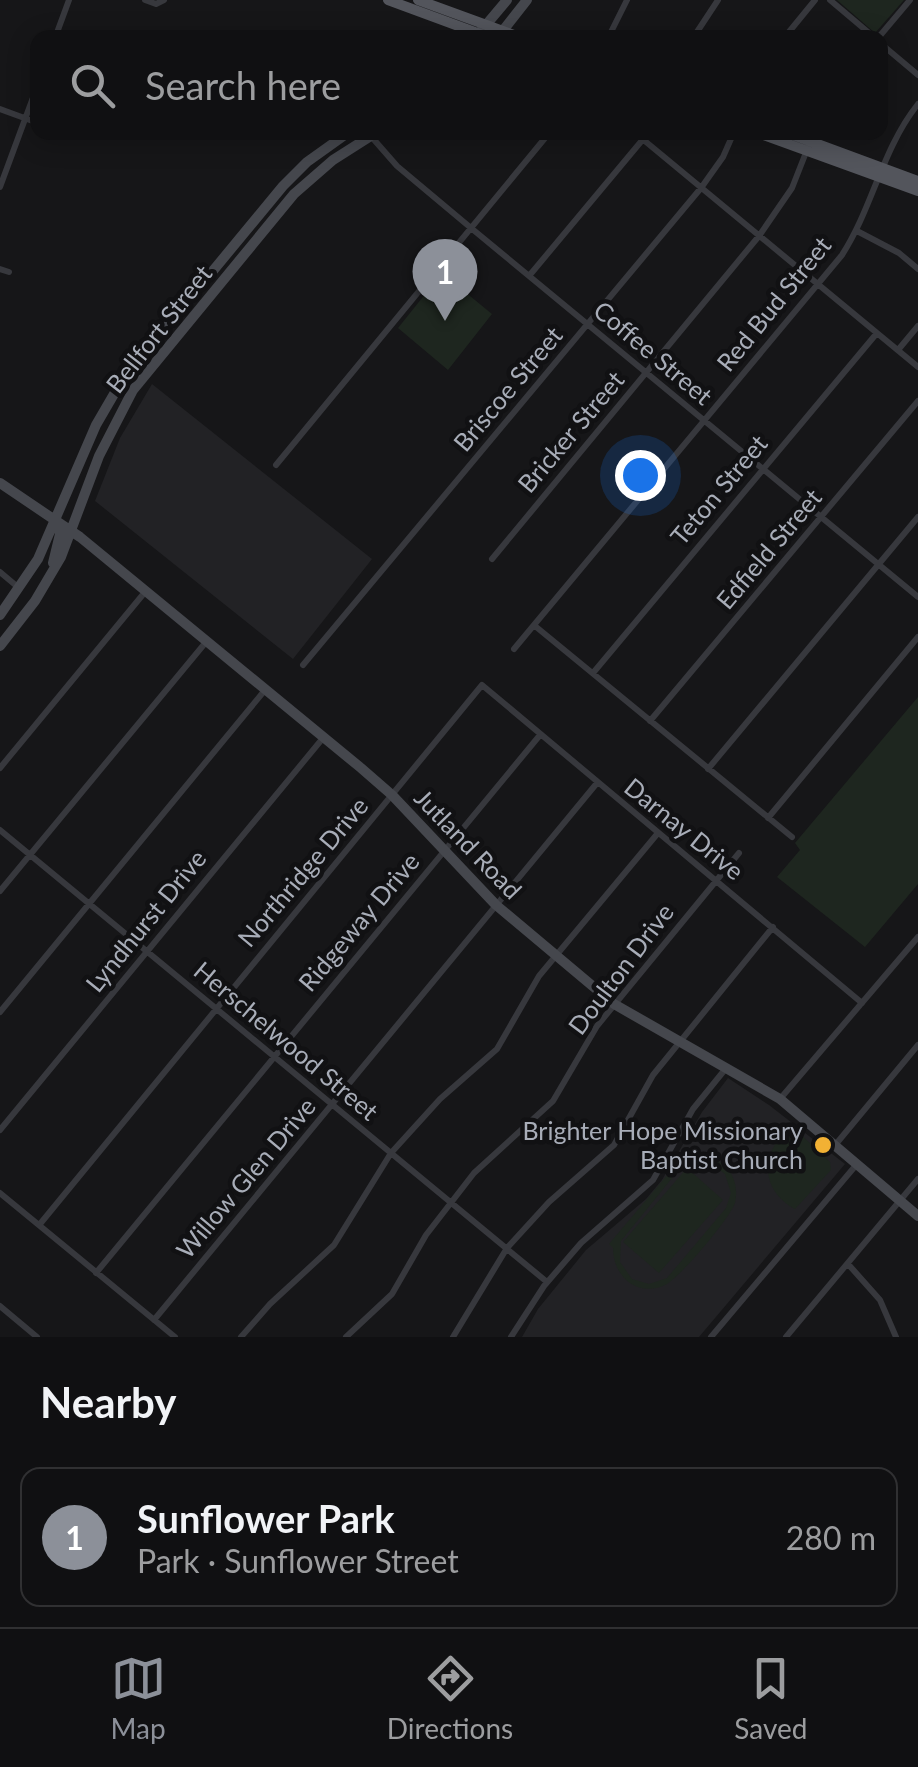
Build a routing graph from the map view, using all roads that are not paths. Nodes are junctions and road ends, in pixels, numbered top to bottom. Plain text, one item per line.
1 (69, 0) edge
2 (146, 0) edge
3 (388, 0) edge
4 (418, 0) edge
5 (507, 0) edge
6 (527, 0) edge
7 (628, 0) edge
8 (718, 0) edge
9 (815, 0) edge
10 (830, 0) edge
11 (910, 0) edge
12 (160, 2) edge
13 (58, 30) edge
14 (479, 30) edge
15 (482, 30) edge
16 (490, 30) edge
17 (492, 30) edge
18 (612, 30) edge
19 (697, 30) edge
20 (791, 30) edge
21 (867, 30) edge
22 (885, 30) edge
23 (888, 48) edge
24 (918, 76) edge
25 (918, 104) edge
26 (30, 105) edge
27 (0, 110) edge
28 (25, 118) junction
29 (30, 120) edge
30 (338, 140) edge
31 (363, 140) edge
32 (377, 140) edge
33 (543, 140) edge
34 (643, 140) edge
35 (650, 140) edge
36 (730, 140) edge
37 (810, 142) edge
38 (880, 172) junction
39 (918, 180) edge
40 (283, 186) junction
41 (0, 187) edge
42 (702, 188) junction
43 (918, 191) edge
44 (294, 194) junction
45 (471, 228) junction
46 (857, 231) junction
47 (759, 236) junction
48 (228, 251) junction
49 (239, 259) junction
50 (918, 268) edge
51 (529, 276) junction
52 (818, 284) junction
53 (174, 315) junction
54 (588, 324) junction
55 (185, 325) junction
56 (918, 326) edge
57 (877, 333) junction
58 (898, 350) junction
59 (918, 367) edge
60 (646, 372) junction
61 (121, 382) junction
62 (132, 390) junction
63 (918, 401) edge
64 (704, 421) junction
65 (86, 451) junction
66 (99, 456) junction
67 (276, 465) dead end
68 (762, 470) junction
69 (74, 481) junction
70 (0, 483) edge
71 (820, 518) junction
72 (918, 518) edge
73 (57, 520) junction
74 (72, 531) junction
75 (492, 559) dead end
76 (878, 566) junction
77 (0, 572) edge
78 (47, 582) junction
79 (20, 588) junction
80 (146, 591) junction
81 (918, 597) edge
82 (0, 614) edge
83 (535, 626) junction
84 (918, 637) edge
85 (207, 641) junction
86 (0, 646) edge
87 (514, 649) dead end
88 (303, 665) dead end
89 (593, 673) junction
90 (482, 686) joint
91 (265, 689) junction
92 (650, 721) junction
93 (540, 736) junction
94 (323, 738) junction
95 (0, 768) edge
96 (708, 769) junction
97 (597, 784) junction
98 (392, 795) junction
99 (768, 818) junction
100 (0, 830) edge
101 (658, 833) junction
102 (792, 837) dead end
103 (443, 852) junction
104 (739, 853) dead end
105 (30, 855) junction
106 (716, 880) junction
107 (0, 891) edge
108 (90, 902) junction
109 (496, 905) junction
110 (772, 927) junction
111 (918, 937) edge
112 (148, 952) junction
113 (556, 956) junction
114 (862, 1002) junction
115 (614, 1004) junction
116 (216, 1008) junction
117 (0, 1012) edge
118 (680, 1042) junction
119 (918, 1045) edge
120 (274, 1056) junction
121 (727, 1066) junction
122 (780, 1100) junction
123 (332, 1104) junction
124 (0, 1130) edge
125 (836, 1144) junction
126 (391, 1152) junction
127 (858, 1163) junction
128 (918, 1179) edge
129 (0, 1193) edge
130 (901, 1199) junction
131 (450, 1202) junction
132 (918, 1216) edge
133 (40, 1224) junction
134 (507, 1248) junction
135 (848, 1264) junction
136 (96, 1273) junction
137 (547, 1282) junction
138 (0, 1306) edge
139 (154, 1320) junction
140 (793, 1329) junction
141 (37, 1337) edge
142 (175, 1337) edge
143 (241, 1337) edge
144 (346, 1337) edge
145 (453, 1337) edge
146 (511, 1337) edge
147 (711, 1337) edge
148 (786, 1337) edge
149 (802, 1337) edge
150 (896, 1337) edge

1 - 13 street
2 - 12 street
3 - 14 main road
4 - 15 main road
5 - 16 main road
6 - 17 main road
7 - 18 street
8 - 19 street
9 - 20 street
10 - 21 street
11 - 22 street
23 - 24 street
25 - 38 street, Red Bud Street
26 - 28 street
27 - 28 street
28 - 29 street
28 - 41 street
30 - 40 main road, Bellfort Street
31 - 44 main road, Bellfort Street
32 - 45 street, Coffee Street
33 - 45 street
34 - 51 street
35 - 42 street
36 - 42 street, Briscoe Street
37 - 38 main road
37 - 47 street, Bricker Street
38 - 39 main road
38 - 43 main road
38 - 46 street, Red Bud Street
40 - 44 main road
40 - 48 main road, Bellfort Street
42 - 47 street
42 - 54 street, Briscoe Street
44 - 49 main road, Bellfort Street
45 - 51 street, Coffee Street
45 - 67 street
46 - 50 street
46 - 52 street, Red Bud Street
47 - 52 street
47 - 60 street, Bricker Street
48 - 49 main road
48 - 53 main road, Bellfort Street
49 - 55 main road, Bellfort Street
51 - 54 street, Coffee Street
52 - 57 street
52 - 64 street, Red Bud Street
53 - 55 main road
53 - 61 main road, Bellfort Street
54 - 60 street, Coffee Street
54 - 88 street, Briscoe Street
55 - 62 main road, Bellfort Street
56 - 58 street
57 - 58 street
57 - 68 street, Teton Street
58 - 59 street
60 - 64 street, Coffee Street
60 - 75 street, Bricker Street
61 - 62 main road
61 - 65 main road, Bellfort Street
62 - 66 main road, Bellfort Street
63 - 71 street, Edfield Street
64 - 68 street, Coffee Street
64 - 83 street, Red Bud Street
65 - 66 main road
65 - 69 main road, Bellfort Street
66 - 74 main road, Bellfort Street
68 - 71 street, Coffee Street
68 - 89 street, Teton Street
69 - 73 main road, Bellfort Street
69 - 74 main road
70 - 73 main road, Jutland Road
71 - 76 street, Coffee Street
71 - 92 street, Edfield Street
72 - 76 street
73 - 74 main road, Jutland Road
73 - 78 main road
73 - 79 main road, Bellfort Street
74 - 78 main road, Bellfort Street
74 - 80 main road, Jutland Road
76 - 81 street, Coffee Street
76 - 96 street
77 - 79 street
78 - 86 main road, Bellfort Street
79 - 82 main road, Bellfort Street
80 - 85 main road, Jutland Road
80 - 95 street
83 - 87 street, Red Bud Street
83 - 89 street
84 - 99 street
85 - 91 main road, Jutland Road
85 - 105 street
89 - 92 street
90 - 93 street, Darnay Drive
90 - 98 street, Northridge Drive
91 - 94 main road, Jutland Road
91 - 108 street
92 - 96 street
93 - 97 street, Darnay Drive
93 - 103 street, Ridgeway Drive
94 - 98 main road, Jutland Road
94 - 112 street, Lyndhurst Drive
96 - 99 street
97 - 101 street, Darnay Drive
97 - 109 street, Willow Glen Drive
98 - 103 main road, Jutland Road
98 - 116 street, Northridge Drive
99 - 102 street
100 - 105 street, Herschelwood Street
101 - 106 street, Darnay Drive
101 - 113 street
103 - 109 main road, Jutland Road
103 - 120 street, Ridgeway Drive
104 - 106 street, Doulton Drive
105 - 107 street
105 - 108 street, Herschelwood Street
106 - 110 street, Darnay Drive
106 - 115 street, Doulton Drive
108 - 112 street, Herschelwood Street
108 - 117 street
109 - 113 main road, Jutland Road
109 - 123 street, Willow Glen Drive
110 - 114 street, Darnay Drive
110 - 118 street
111 - 114 street
112 - 116 street, Herschelwood Street
112 - 124 street, Lyndhurst Drive
113 - 115 main road, Jutland Road
113 - 126 street
114 - 122 street
115 - 118 main road, Jutland Road
115 - 131 street, Doulton Drive
116 - 120 street, Herschelwood Street
116 - 133 street, Northridge Drive
118 - 121 main road, Jutland Road
118 - 134 street
119 - 125 street
120 - 123 street, Herschelwood Street
120 - 136 street, Ridgeway Drive
121 - 122 main road, Jutland Road
121 - 137 street
122 - 125 main road, Jutland Road
123 - 126 street, Herschelwood Street
123 - 139 street, Willow Glen Drive
125 - 127 main road, Jutland Road
126 - 131 street, Herschelwood Street
126 - 143 street
127 - 130 main road, Jutland Road
127 - 147 street
128 - 130 street
129 - 133 street
130 - 132 main road, Jutland Road
130 - 135 street
131 - 134 street, Herschelwood Street
131 - 144 street, Doulton Drive
133 - 136 street
134 - 137 street, Herschelwood Street
134 - 145 street
135 - 140 street
135 - 150 street
136 - 139 street
137 - 146 street
138 - 141 street
139 - 142 street
140 - 148 street
140 - 149 street

